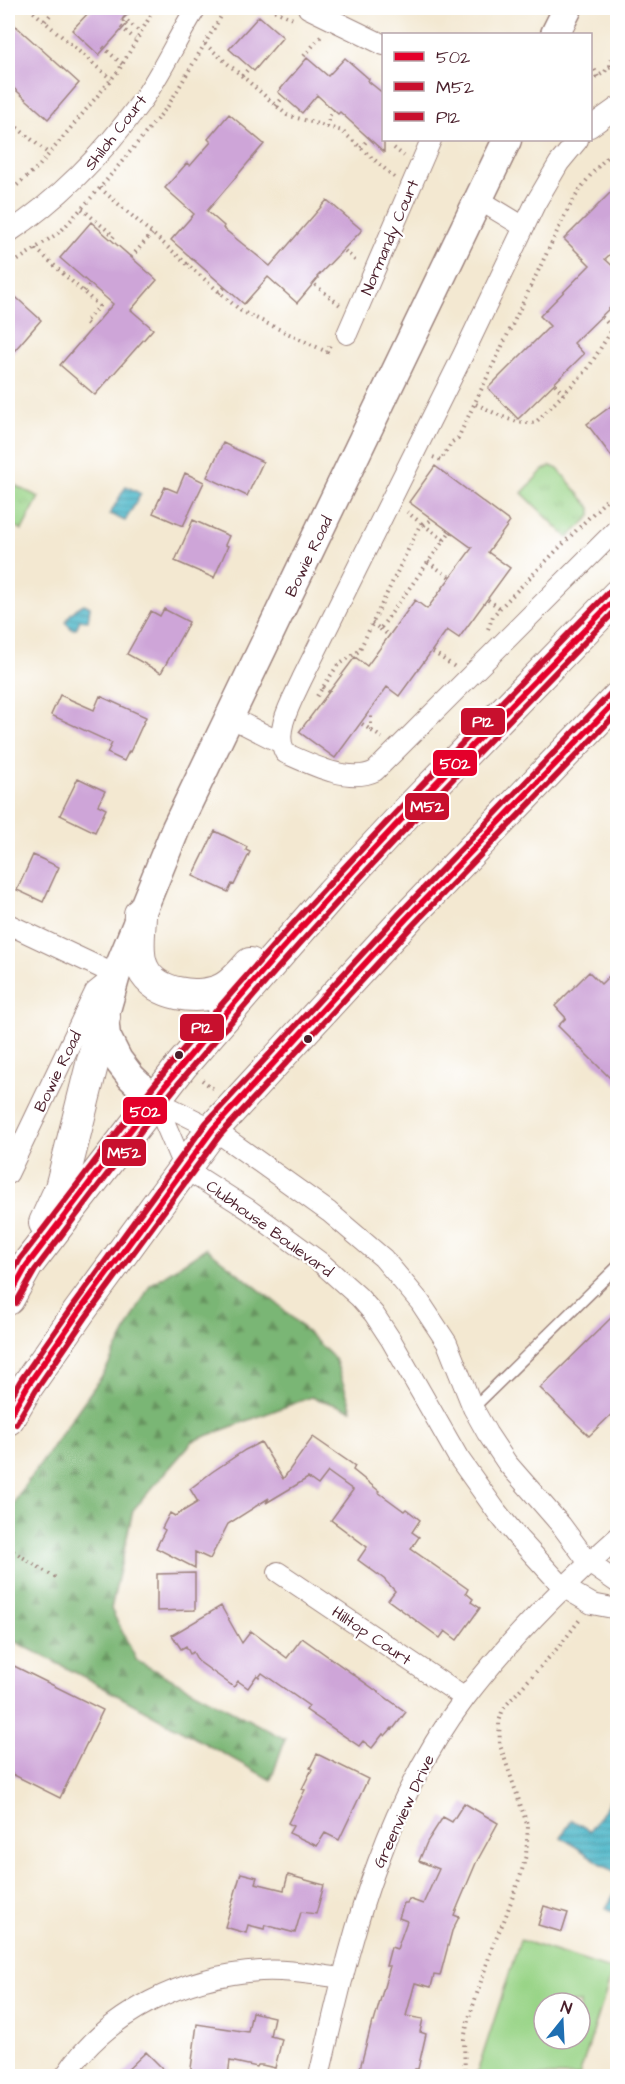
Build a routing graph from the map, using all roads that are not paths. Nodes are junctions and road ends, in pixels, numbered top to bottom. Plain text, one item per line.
1 (196, 8) edge
2 (308, 8) edge
3 (568, 8) edge
4 (556, 33) edge
5 (382, 44) edge
6 (618, 107) edge
7 (592, 126) edge
8 (431, 141) edge
9 (507, 141) edge
10 (577, 141) edge
11 (478, 199) junction
12 (524, 227) junction
13 (8, 233) edge
14 (339, 338) road end
15 (618, 528) edge
16 (618, 595) edge
17 (618, 698) edge
18 (230, 717) junction
19 (281, 743) junction
20 (332, 893) junction
21 (140, 914) junction
22 (8, 924) edge
23 (116, 975) junction
24 (104, 1017) junction
25 (155, 1100) junction
26 (213, 1129) junction
27 (184, 1168) junction
28 (8, 1174) edge
29 (27, 1265) junction
30 (618, 1266) edge
31 (8, 1299) edge
32 (473, 1408) junction
33 (8, 1419) edge
34 (618, 1537) edge
35 (589, 1563) junction
36 (278, 1572) dead end
37 (618, 1583) edge
38 (563, 1587) junction
39 (618, 1609) edge
40 (465, 1698) junction
41 (343, 1978) junction
42 (65, 2076) edge
43 (319, 2076) edge

1 - 13 street, Shiloh Court
2 - 5 street
3 - 4 street
6 - 7 street
8 - 14 street, Normandy Court
9 - 11 street, Bowie Road
10 - 12 street
11 - 12 street
11 - 18 street, Bowie Road
12 - 19 street
15 - 19 street
16 - 20 main road
17 - 26 main road
18 - 19 street
18 - 21 street, Bowie Road
20 - 21 main road
20 - 25 main road
21 - 23 street, Bowie Road
22 - 23 street
23 - 24 street, Bowie Road
23 - 28 street, Bowie Road
24 - 25 street, Bowie Road
24 - 29 main road
25 - 26 street
25 - 27 street
25 - 29 main road
26 - 27 main road
26 - 32 street
27 - 33 main road
27 - 38 street, Clubhouse Boulevard
29 - 31 main road
30 - 32 lane
32 - 35 street
34 - 35 street, Greenview Drive
35 - 37 street
35 - 38 street, Greenview Drive
36 - 40 street, Hilltop Court
38 - 39 street, Clubhouse Boulevard
38 - 40 street, Greenview Drive
40 - 41 street, Greenview Drive
41 - 42 street
41 - 43 street, Greenview Drive

